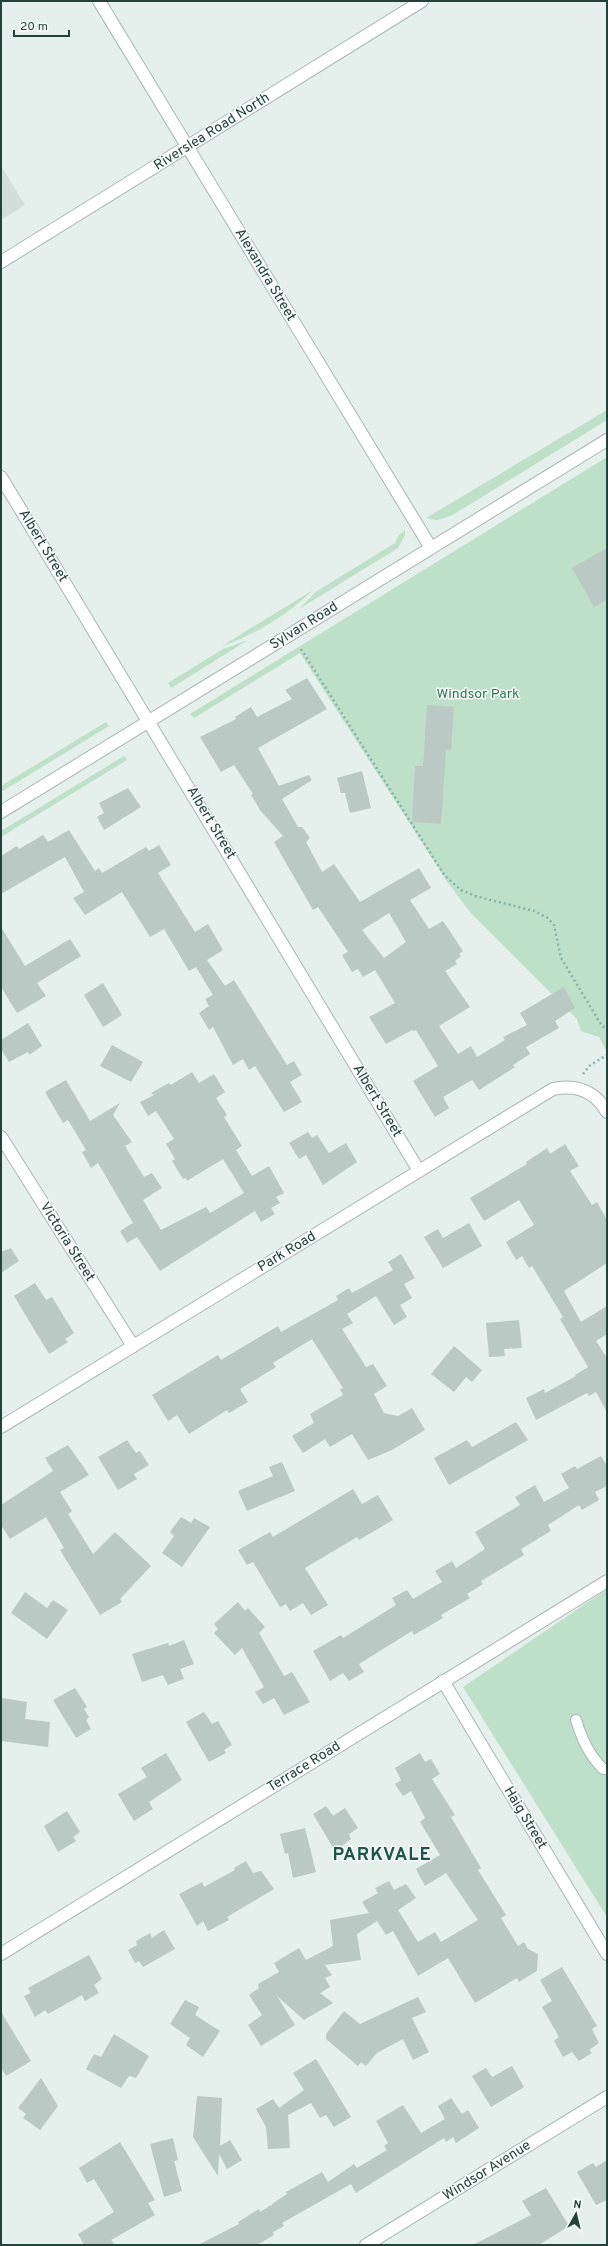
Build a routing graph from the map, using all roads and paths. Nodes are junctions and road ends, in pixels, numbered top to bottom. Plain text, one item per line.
1 (100, 1) edge
2 (422, 1) edge
3 (188, 147) junction
4 (1, 262) edge
5 (607, 440) edge
6 (1, 476) edge
7 (431, 548) junction
8 (301, 649) dead end
9 (149, 721) junction
10 (1, 812) edge
11 (607, 1029) edge
12 (607, 1056) edge
13 (577, 1088) junction
14 (607, 1112) edge
15 (1, 1137) edge
16 (419, 1171) junction
17 (133, 1346) junction
18 (1, 1428) edge
19 (607, 1581) edge
20 (443, 1681) junction
21 (576, 1720) dead end
22 (607, 1769) edge
23 (1, 1954) edge
24 (607, 1954) edge
25 (607, 2097) edge
26 (366, 2245) edge

1 - 3 street, Alexandra Street
2 - 3 street, Riverslea Road North
3 - 4 street, Riverslea Road North
3 - 7 street, Alexandra Street
5 - 7 street, Sylvan Road
6 - 9 street, Albert Street
7 - 9 street, Sylvan Road
8 - 11 path
9 - 10 street, Sylvan Road
9 - 16 street, Albert Street
12 - 13 path
13 - 14 street
13 - 16 street, Park Road
15 - 17 street, Victoria Street
16 - 17 street, Park Road
17 - 18 street, Park Road
19 - 20 street, Terrace Road
20 - 23 street, Terrace Road
20 - 24 street, Haig Street
21 - 22 lane
25 - 26 street, Windsor Avenue

